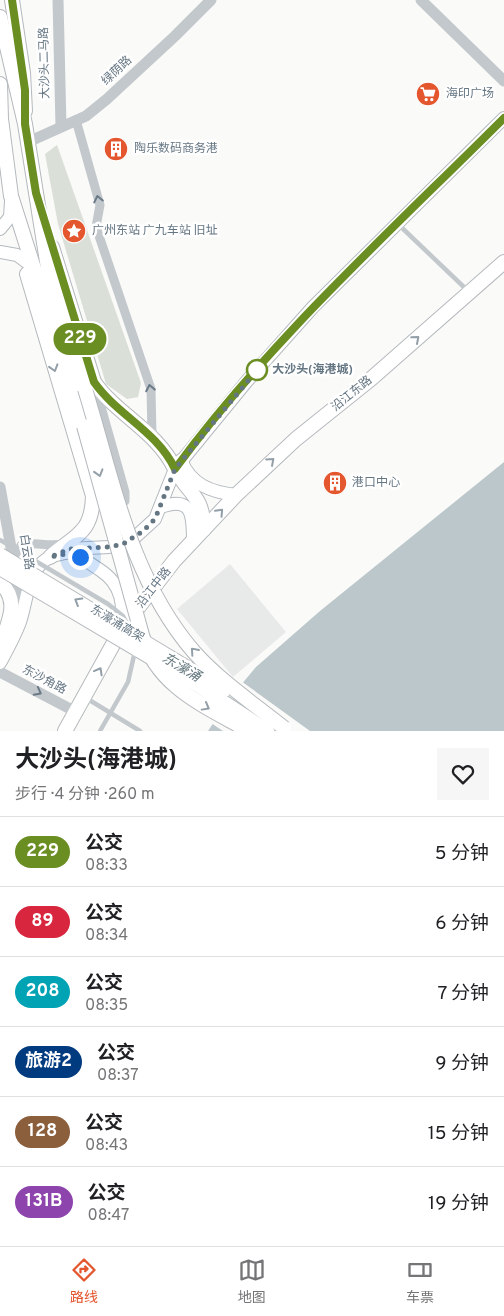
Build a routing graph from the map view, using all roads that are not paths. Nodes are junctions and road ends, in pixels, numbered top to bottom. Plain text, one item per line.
1 (12, 0) edge
2 (58, 0) edge
3 (211, 0) edge
4 (421, 0) edge
5 (432, 0) edge
6 (0, 17) edge
7 (504, 72) edge
8 (504, 81) edge
9 (0, 84) edge
10 (0, 118) edge
11 (504, 118) edge
12 (76, 120) junction
13 (25, 124) junction
14 (60, 126) junction
15 (28, 142) junction
16 (12, 196) junction
17 (397, 223) junction
18 (0, 229) edge
19 (0, 252) edge
20 (504, 262) edge
21 (29, 263) junction
22 (470, 293) junction
23 (89, 385) junction
24 (152, 436) junction
25 (178, 464) junction
26 (0, 487) edge
27 (236, 495) junction
28 (93, 496) junction
29 (161, 507) junction
30 (204, 529) junction
31 (0, 540) edge
32 (193, 541) junction
33 (66, 543) junction
34 (6, 556) edge
35 (50, 557) junction
36 (0, 568) edge
37 (0, 582) edge
38 (20, 622) junction
39 (121, 630) junction
40 (0, 650) edge
41 (0, 663) edge
42 (0, 672) edge
43 (84, 697) junction
44 (76, 712) junction
45 (286, 729) edge
46 (66, 731) edge
47 (100, 731) edge
48 (140, 731) edge
49 (249, 731) edge
50 (267, 731) edge

1 - 13 main road
2 - 14 street, 大沙头二马路
3 - 12 street, 绿荫路
4 - 8 street
5 - 7 street
6 - 13 main road
9 - 10 main road
10 - 16 main road
11 - 17 main road
12 - 14 street, 绿荫路
24 -> 12 street
13 - 15 main road
14 - 15 street, 绿荫路
15 - 23 main road
16 - 18 main road
16 - 21 main road
17 - 22 lane
17 - 25 main road
19 - 21 main road
20 - 22 main road, 沿江东路
21 -> 28 main road
21 -> 49 main road, bridge
27 -> 22 main road, 沿江东路
23 - 24 main road
23 - 28 street
45 -> 23 main road, bridge
24 - 25 main road
25 - 27 main road
25 - 29 main road
25 - 30 main road
26 - 34 street, 白云路
30 -> 27 main road, 沿江东路
28 - 33 main road
29 - 32 main road
29 - 35 main road
30 - 32 main road, 沿江中路
31 - 47 lane, bridge
32 - 39 main road, 沿江中路
33 - 34 street
33 - 35 main road
34 - 38 street, 白云路
45 -> 34 main road, 东濠涌高架, bridge
35 - 38 main road
35 - 39 main road
36 - 50 main road, bridge
37 - 40 main road
38 - 41 main road
43 -> 39 main road, 沿江中路
42 -> 44 street, 东沙角路
43 - 44 main road, 沿江中路
43 - 48 lane
44 - 46 main road, 沿江中路

